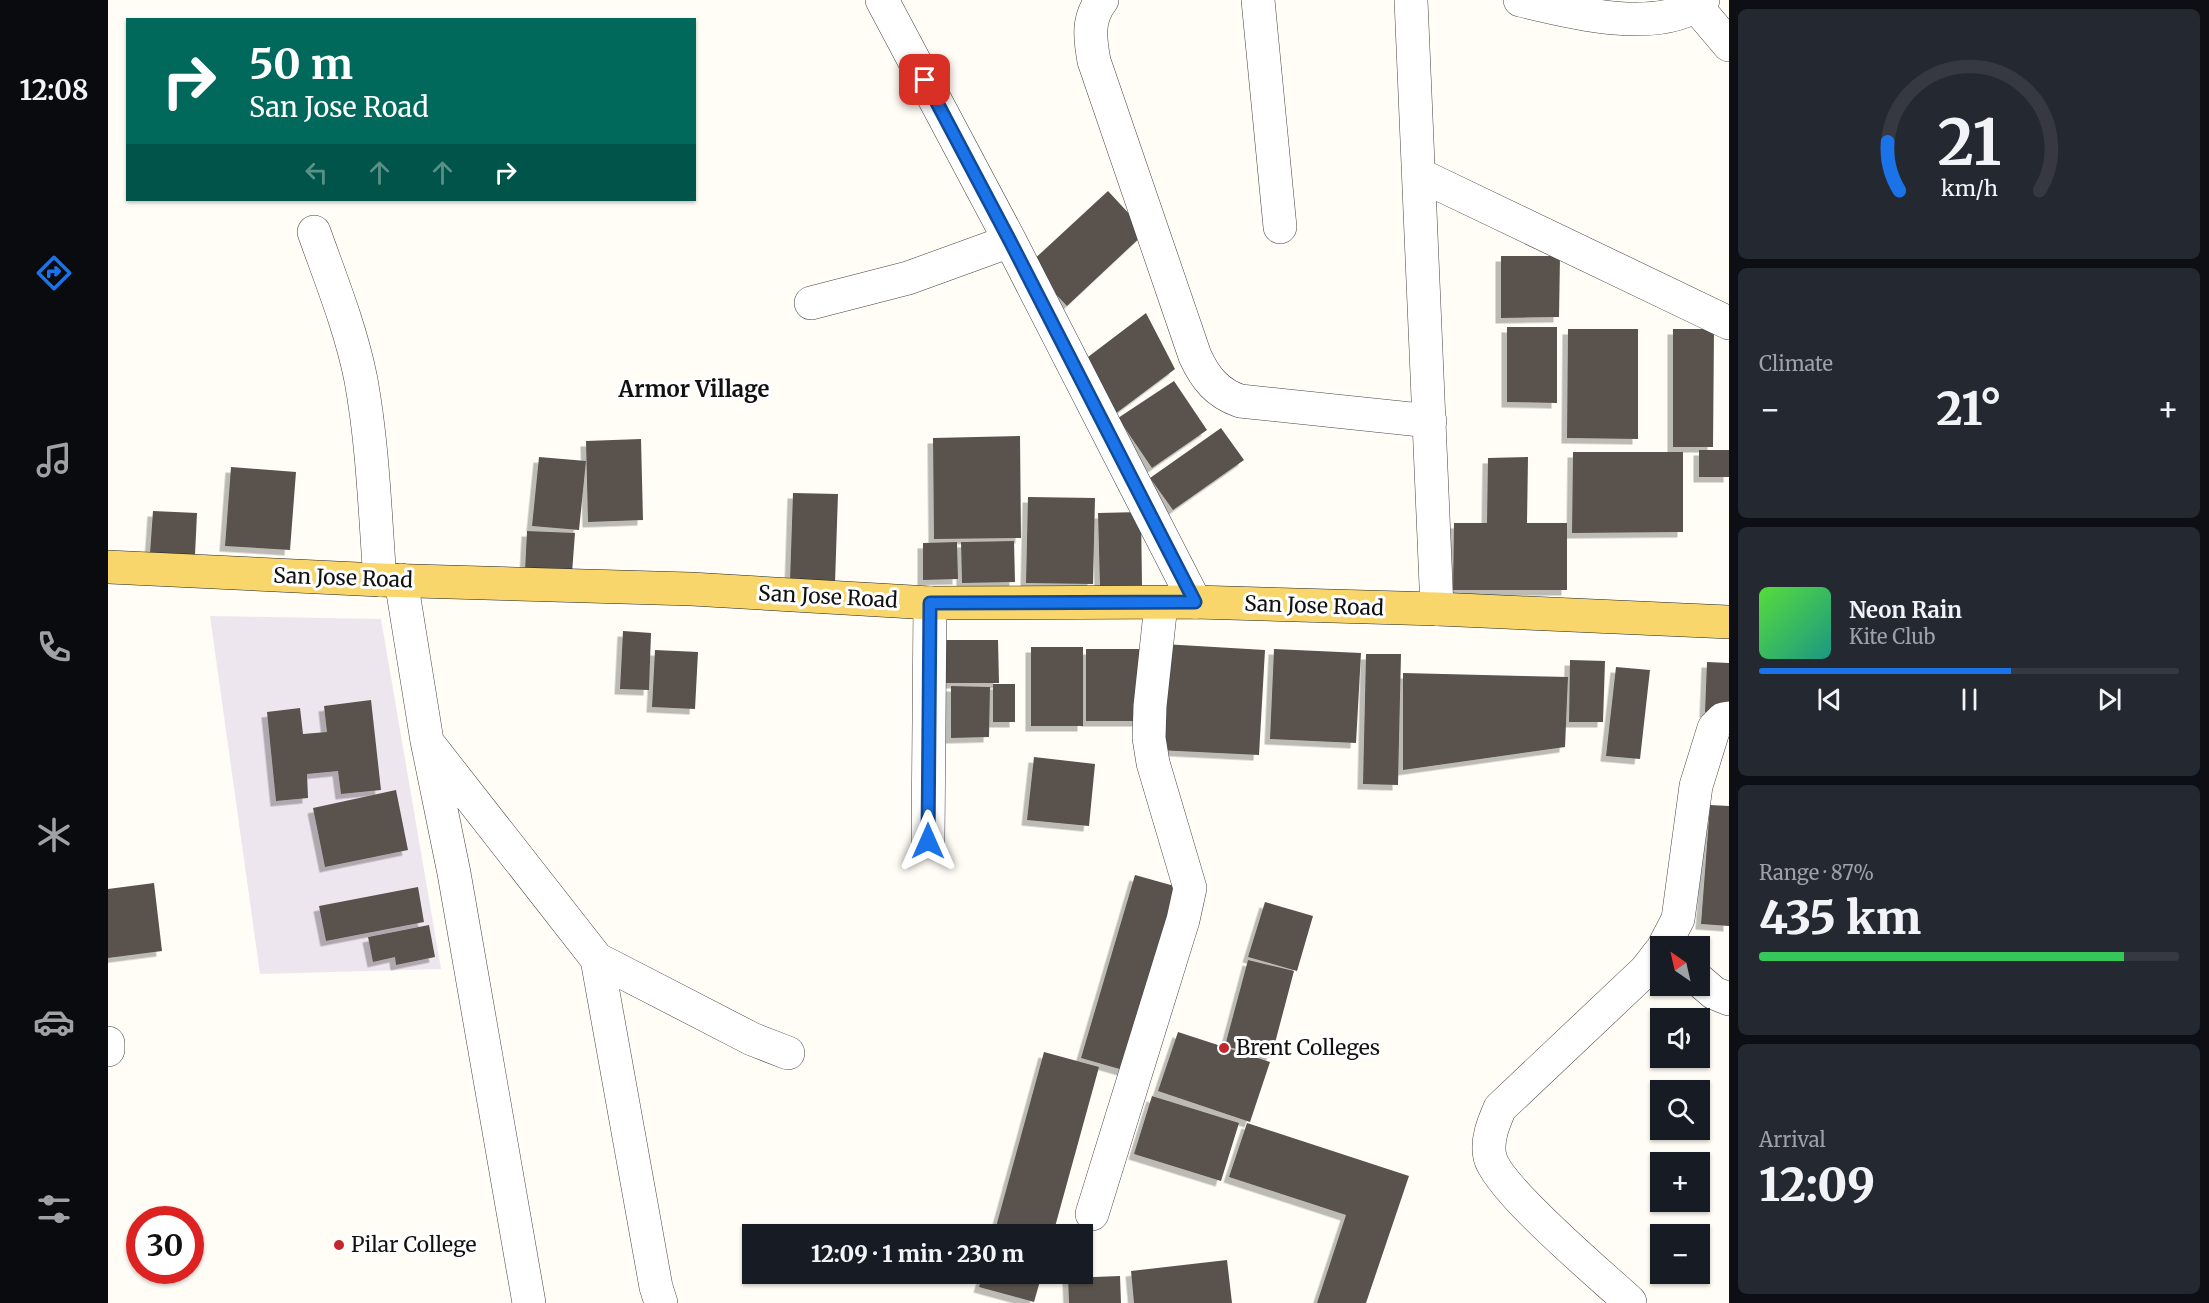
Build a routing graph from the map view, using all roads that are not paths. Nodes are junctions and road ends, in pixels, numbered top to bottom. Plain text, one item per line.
1 (882, 0) edge
2 (1102, 0) edge
3 (1258, 0) edge
4 (1411, 0) edge
5 (1520, 0) edge
6 (1700, 3) edge
7 (1729, 45) edge
8 (1420, 176) junction
9 (1280, 226) dead end
10 (315, 232) dead end
11 (1010, 241) junction
12 (811, 303) dead end
13 (1729, 323) edge
14 (1430, 421) junction
15 (108, 567) edge
16 (390, 580) junction
17 (1195, 602) junction
18 (930, 603) junction
19 (1161, 604) junction
20 (1437, 609) junction
21 (1729, 622) edge
22 (1729, 718) edge
23 (427, 741) junction
24 (928, 841) dead end
25 (1669, 936) edge
26 (597, 959) junction
27 (1650, 965) edge
28 (1710, 990) edge
29 (1729, 999) edge
30 (108, 1043) edge
31 (108, 1050) edge
32 (788, 1053) dead end
33 (1092, 1214) dead end
34 (1630, 1302) edge
35 (530, 1303) edge
36 (661, 1303) edge

1 - 11 street
2 - 14 street
3 - 9 street
4 - 8 street
5 - 6 street
6 - 7 street
8 - 13 street
8 - 14 street
10 - 16 street
11 - 12 street
11 - 17 street
14 - 20 street
15 - 16 main road, San Jose Road
16 - 18 main road, San Jose Road
16 - 23 street
17 - 19 main road, San Jose Road
17 - 20 main road, San Jose Road
18 - 19 main road, San Jose Road
18 - 24 street
19 - 33 street
20 - 21 main road, San Jose Road
22 - 25 street
23 - 26 street
23 - 35 street
26 - 32 street
26 - 36 street
27 - 34 street
28 - 29 street
30 - 31 street

